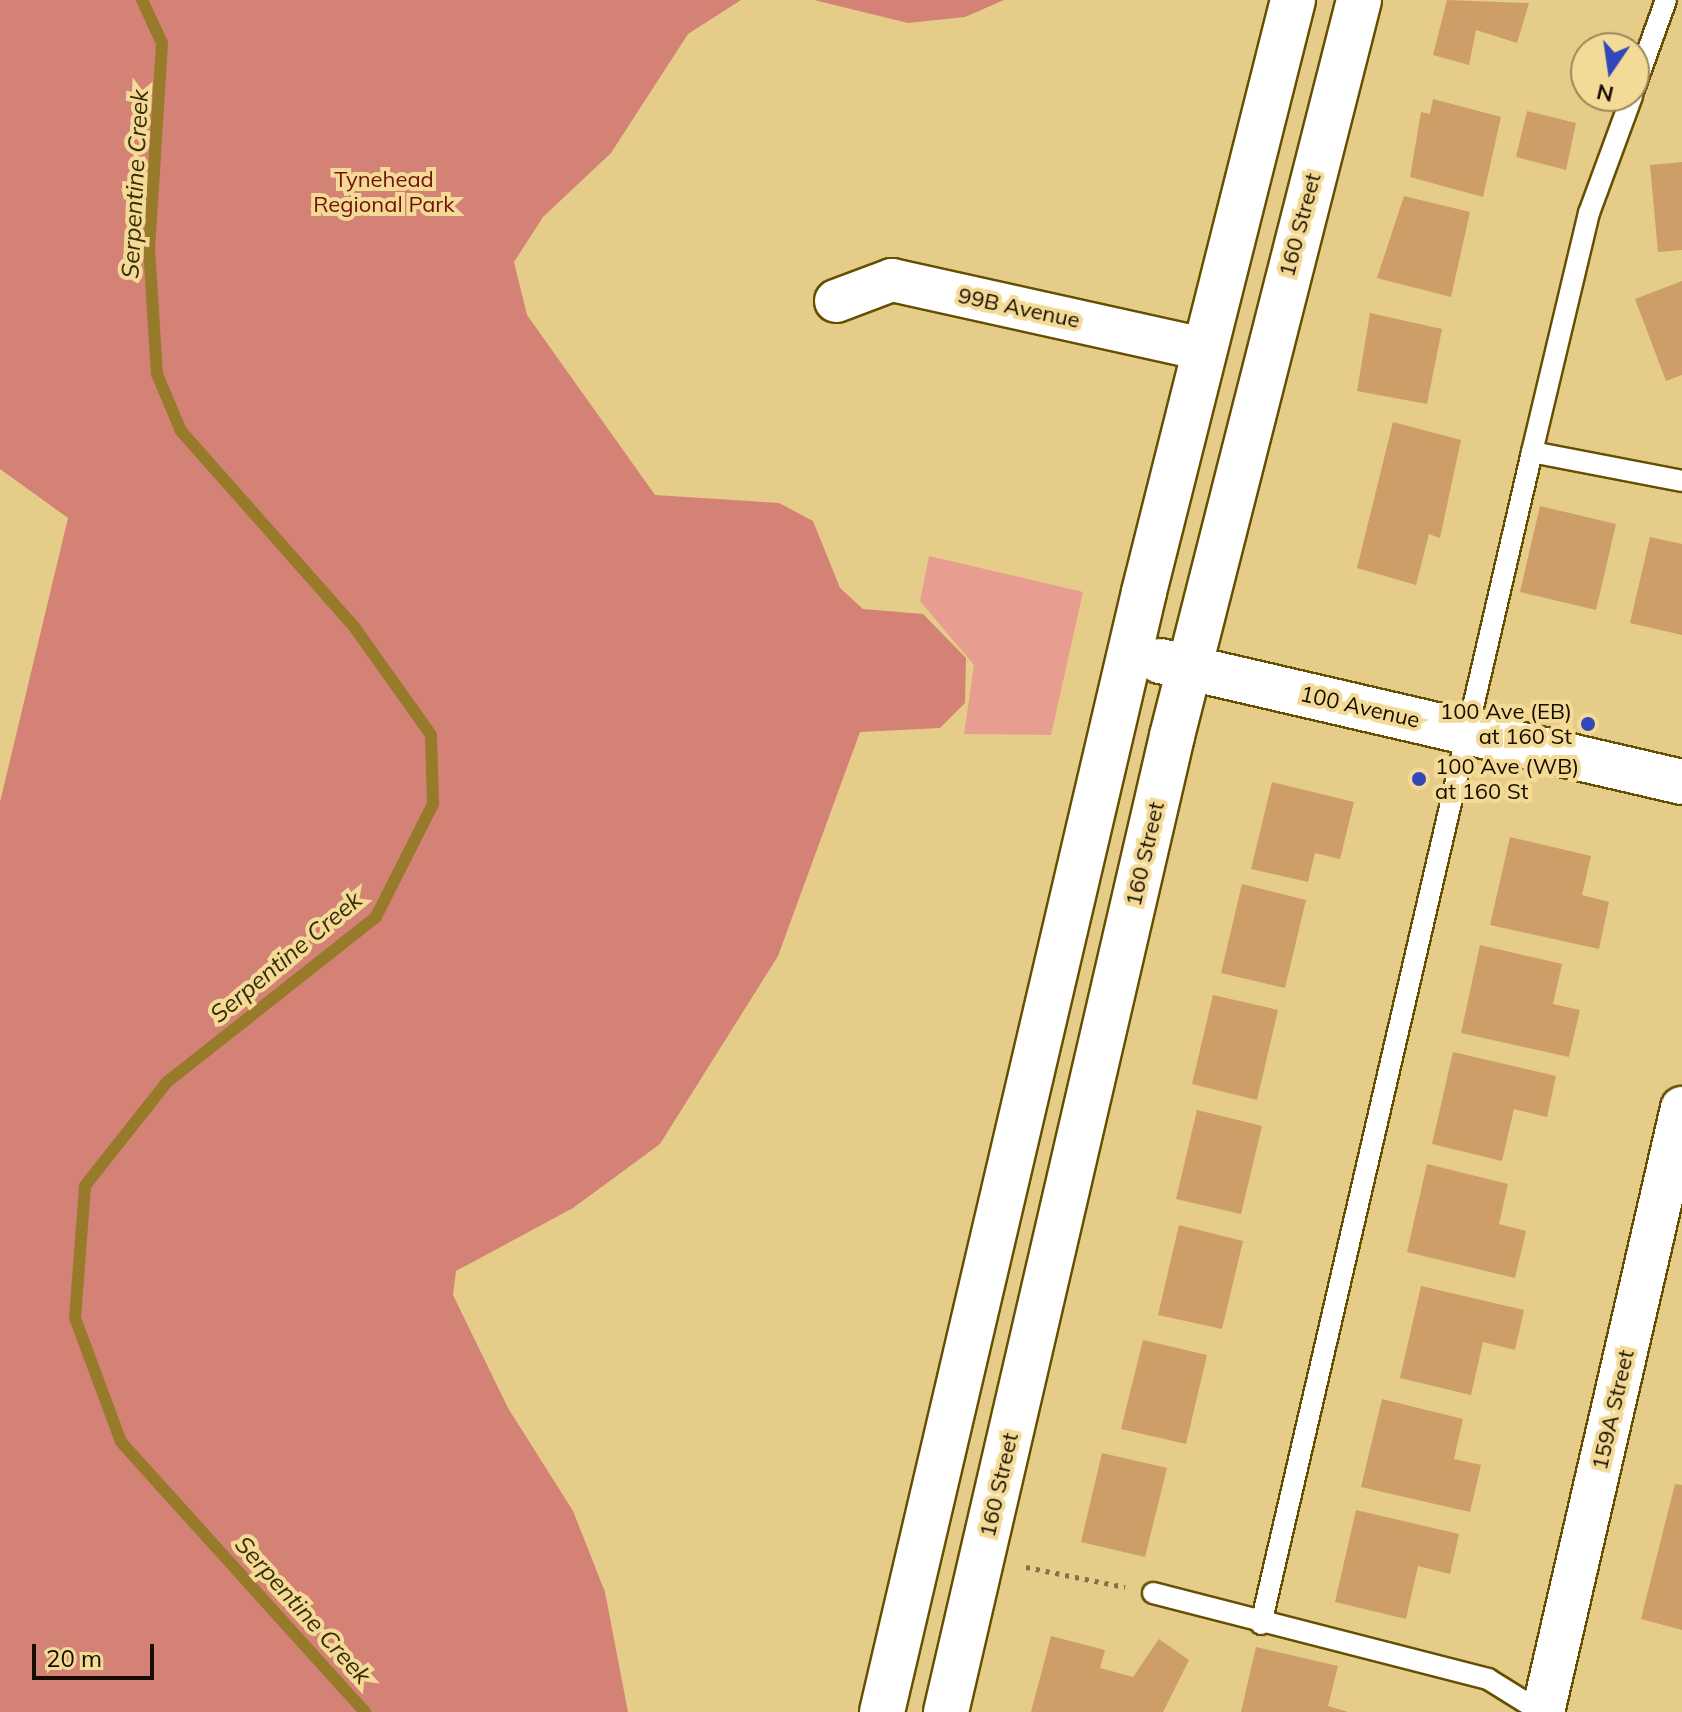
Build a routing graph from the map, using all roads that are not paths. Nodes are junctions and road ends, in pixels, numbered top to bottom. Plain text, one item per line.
1 (1293, 0) edge
2 (1359, 0) edge
3 (1666, 0) edge
4 (1650, 44) edge
5 (1626, 112) edge
6 (836, 301) dead end
7 (1204, 349) junction
8 (1532, 452) junction
9 (1682, 481) edge
10 (1131, 654) junction
11 (1189, 668) junction
12 (1463, 731) junction
13 (1682, 782) edge
14 (1682, 1108) edge
15 (1675, 1171) edge
16 (1153, 1593) road end
17 (1261, 1624) junction
18 (882, 1712) edge
19 (946, 1712) edge
20 (1542, 1712) edge

1 - 7 main road
2 - 11 main road, 160 Street
3 - 4 lane
5 - 8 lane
6 - 7 street, 99B Avenue
7 - 10 main road
8 - 9 lane
8 - 12 lane
10 - 11 main road, 100 Avenue
10 - 18 main road
11 - 12 main road, 100 Avenue
11 - 19 main road, 160 Street
12 - 13 main road, 100 Avenue
12 - 17 lane
14 - 15 street, 159A Street
15 - 20 street, 159A Street
16 - 17 lane
17 - 20 lane

